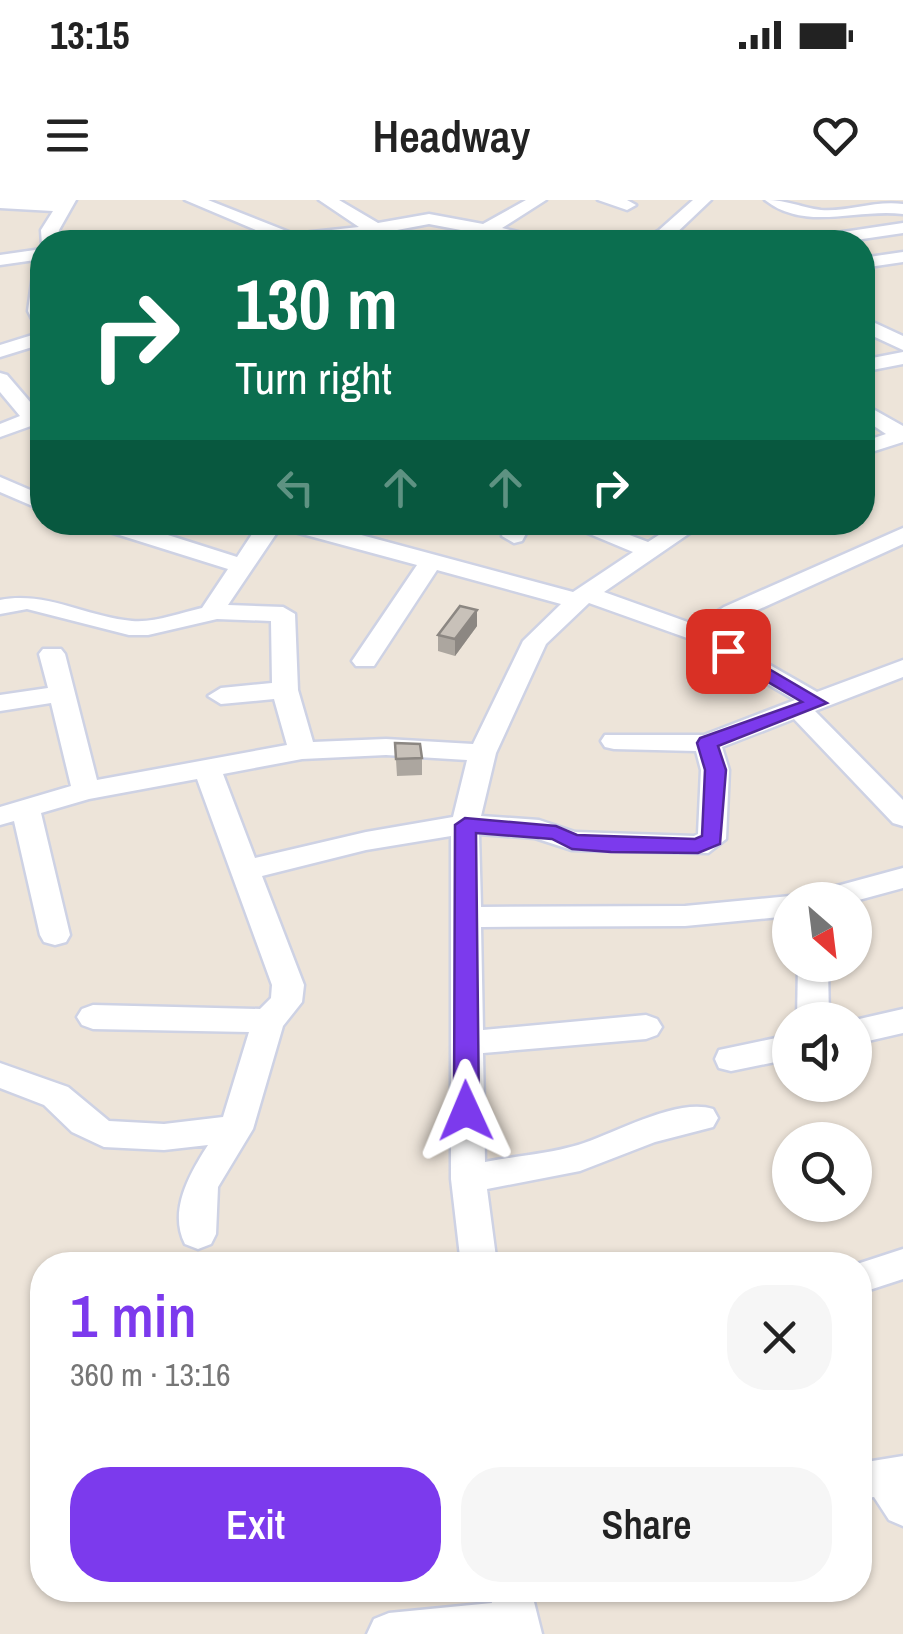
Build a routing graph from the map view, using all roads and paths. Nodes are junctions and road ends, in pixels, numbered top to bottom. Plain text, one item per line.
1 (193, 200) edge
2 (327, 200) edge
3 (538, 200) edge
4 (606, 200) edge
5 (703, 200) edge
6 (773, 200) edge
7 (0, 203) edge
8 (65, 203) edge
9 (627, 205) dead end
10 (404, 206) dead end
11 (903, 209) edge
12 (429, 219) junction
13 (491, 228) junction
14 (903, 228) edge
15 (50, 230) edge
16 (272, 230) edge
17 (378, 230) joint
18 (486, 230) edge
19 (499, 230) edge
20 (670, 230) edge
21 (875, 232) edge
22 (30, 256) edge
23 (894, 258) edge
24 (0, 260) edge
25 (903, 272) edge
26 (875, 330) edge
27 (30, 342) edge
28 (903, 344) edge
29 (0, 351) edge
30 (903, 358) edge
31 (875, 363) edge
32 (0, 379) edge
33 (30, 409) edge
34 (875, 418) edge
35 (30, 419) edge
36 (0, 430) edge
37 (875, 445) edge
38 (3, 490) edge
39 (30, 500) edge
40 (144, 535) edge
41 (263, 535) edge
42 (335, 535) edge
43 (608, 535) edge
44 (676, 535) edge
45 (896, 537) edge
46 (652, 551) junction
47 (432, 560) junction
48 (243, 566) junction
49 (582, 597) junction
50 (0, 607) edge
51 (217, 612) junction
52 (698, 634) junction
53 (52, 654) dead end
54 (364, 661) dead end
55 (903, 668) edge
56 (285, 690) junction
57 (59, 694) junction
58 (221, 696) dead end
59 (0, 703) edge
60 (809, 707) junction
61 (614, 741) dead end
62 (707, 743) junction
63 (302, 751) junction
64 (482, 753) junction
65 (207, 769) junction
66 (86, 791) junction
67 (13, 814) edge
68 (903, 817) edge
69 (465, 825) junction
70 (246, 870) junction
71 (903, 878) edge
72 (872, 886) edge
73 (772, 908) edge
74 (467, 917) junction
75 (55, 936) dead end
76 (94, 1017) dead end
77 (268, 1021) junction
78 (903, 1021) edge
79 (646, 1027) dead end
80 (872, 1028) edge
81 (465, 1042) junction
82 (772, 1051) edge
83 (731, 1059) dead end
84 (0, 1075) edge
85 (701, 1118) dead end
86 (236, 1128) junction
87 (468, 1179) junction
88 (198, 1234) dead end
89 (477, 1252) edge
90 (903, 1264) edge
91 (872, 1274) edge
92 (516, 1615) edge
93 (389, 1634) edge

1 - 16 street
2 - 17 street
3 - 13 street
4 - 9 street
5 - 20 street
6 - 11 street
7 - 8 street
8 - 15 street
10 - 12 street
12 - 13 street
12 - 17 street
13 - 18 street
13 - 19 street
14 - 21 street
22 - 24 street
23 - 25 street
26 - 28 street
27 - 29 street
30 - 31 street
32 - 33 street
34 - 37 street
35 - 36 street
38 - 39 street
40 - 48 street
41 - 48 street
42 - 47 street
43 - 46 street
44 - 46 street
45 - 52 street
46 - 49 street
47 - 49 street
47 - 54 street
48 - 51 street
49 - 52 street
49 - 64 street
50 - 51 street
51 - 56 street
52 - 60 street
53 - 57 street
55 - 60 street
56 - 58 street
56 - 63 street
57 - 59 street
57 - 66 street
60 - 62 street
60 - 68 street
61 - 62 street
62 - 69 street
63 - 64 street
63 - 65 street
64 - 69 street
65 - 66 street
65 - 70 street
66 - 67 street
67 - 75 street
69 - 70 street
69 - 74 street
70 - 77 street
71 - 72 street
73 - 74 street
74 - 81 street
76 - 77 street
77 - 86 street
78 - 80 street
79 - 81 street
81 - 87 street
82 - 83 street
84 - 86 street
85 - 87 street
86 - 88 street
87 - 89 street
90 - 91 street
92 - 93 street

